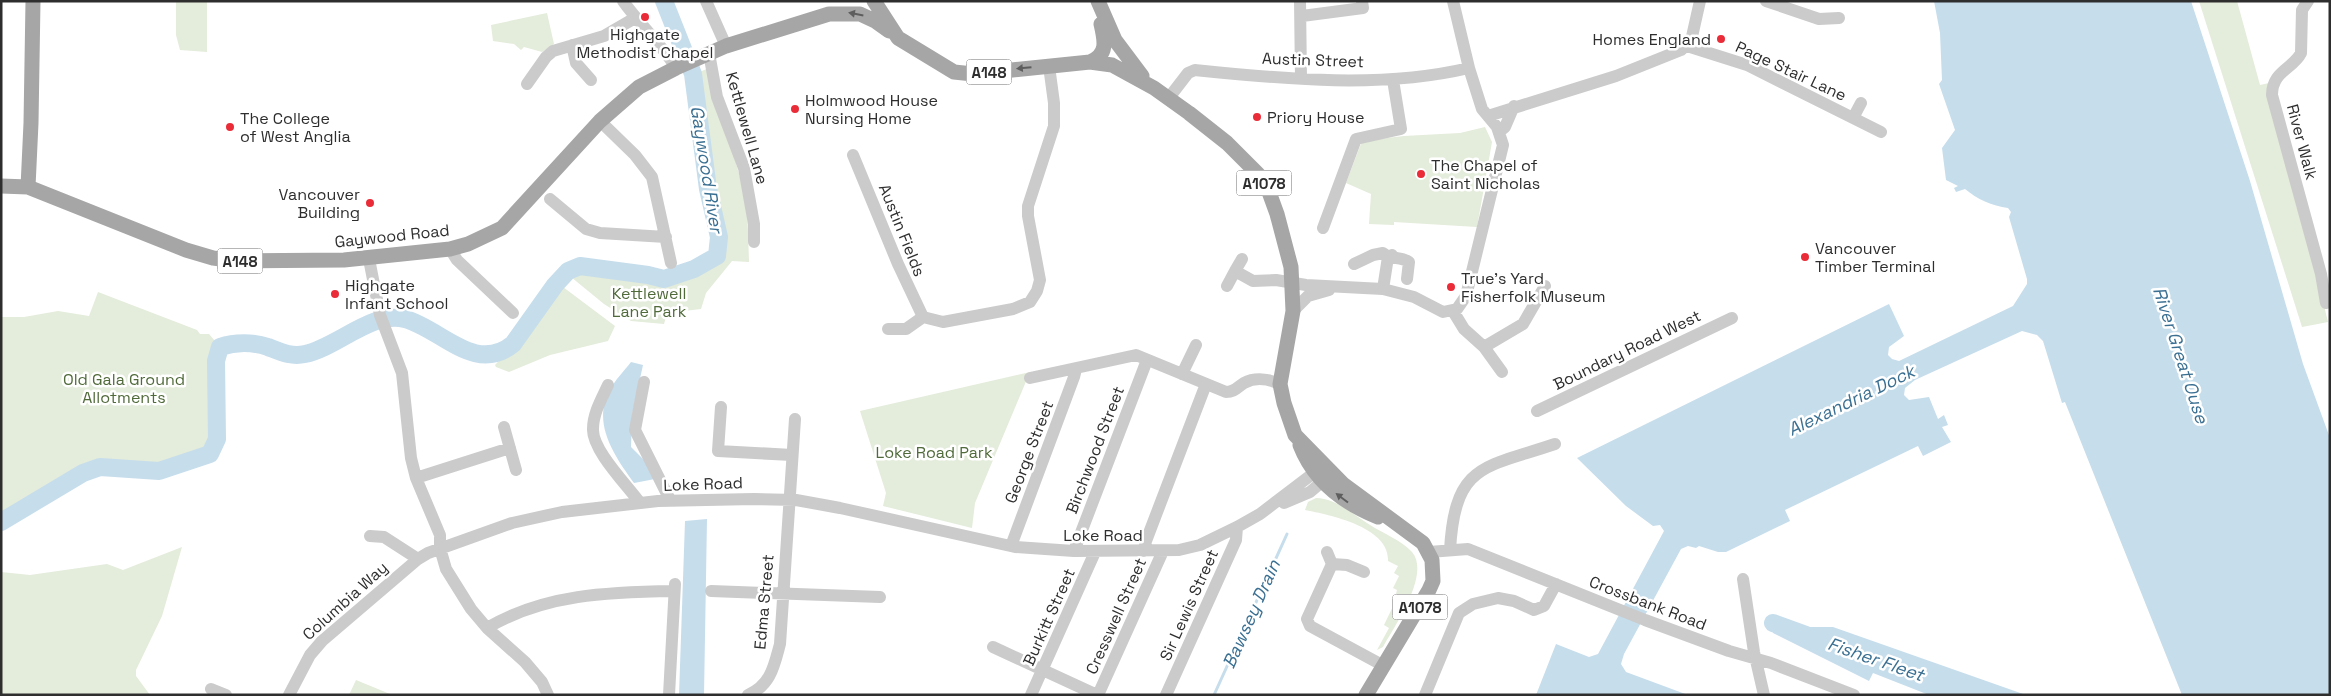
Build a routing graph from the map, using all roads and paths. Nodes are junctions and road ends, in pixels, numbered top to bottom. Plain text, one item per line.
1 (33, 1) edge
2 (623, 1) edge
3 (706, 1) edge
4 (842, 1) edge
5 (874, 1) edge
6 (1097, 1) edge
7 (1300, 1) edge
8 (1362, 1) edge
9 (1453, 1) edge
10 (1700, 1) edge
11 (1766, 1) edge
12 (2308, 1) edge
13 (1302, 16) junction
14 (635, 18) junction
15 (1839, 18) dead end
16 (802, 20) junction
17 (898, 38) junction
18 (572, 45) junction
19 (726, 46) junction
20 (1687, 46) junction
21 (709, 53) junction
22 (1090, 62) junction
23 (1050, 66) junction
24 (676, 68) junction
25 (1469, 68) junction
26 (1301, 79) junction
27 (590, 80) dead end
28 (1393, 80) junction
29 (527, 84) dead end
30 (1154, 88) junction
31 (1168, 99) junction
32 (1861, 103) dead end
33 (1514, 106) junction
34 (1488, 116) junction
35 (1853, 118) junction
36 (600, 121) junction
37 (1500, 131) junction
38 (1880, 132) dead end
39 (853, 155) dead end
40 (1, 186) edge
41 (28, 187) junction
42 (550, 199) dead end
43 (1323, 228) dead end
44 (666, 237) junction
45 (754, 242) dead end
46 (450, 249) junction
47 (1390, 256) junction
48 (369, 258) junction
49 (1242, 259) dead end
50 (671, 263) dead end
51 (1354, 264) dead end
52 (1235, 271) junction
53 (1407, 279) dead end
54 (1293, 282) junction
55 (1227, 286) dead end
56 (1545, 286) dead end
57 (1343, 287) junction
58 (1382, 289) junction
59 (2326, 303) dead end
60 (1293, 311) junction
61 (1453, 311) junction
62 (513, 313) dead end
63 (923, 317) junction
64 (1732, 318) dead end
65 (888, 329) dead end
66 (1196, 345) dead end
67 (1484, 347) junction
68 (1148, 360) junction
69 (1076, 368) junction
70 (1502, 372) dead end
71 (1182, 374) junction
72 (1030, 378) dead end
73 (644, 382) dead end
74 (1206, 384) junction
75 (1280, 384) junction
76 (608, 385) dead end
77 (721, 407) dead end
78 (1537, 411) dead end
79 (795, 419) dead end
80 (504, 427) dead end
81 (1555, 444) dead end
82 (510, 448) junction
83 (792, 455) junction
84 (516, 470) dead end
85 (1324, 473) junction
86 (416, 478) junction
87 (670, 500) junction
88 (788, 500) junction
89 (640, 502) junction
90 (1237, 527) junction
91 (370, 536) dead end
92 (1011, 546) junction
93 (440, 548) junction
94 (1450, 550) junction
95 (1074, 551) junction
96 (1144, 551) junction
97 (1163, 551) junction
98 (1095, 552) junction
99 (1429, 552) junction
100 (418, 559) junction
101 (1364, 572) dead end
102 (1742, 579) dead end
103 (1556, 584) junction
104 (711, 591) dead end
105 (782, 593) junction
106 (880, 597) dead end
107 (487, 628) junction
108 (993, 647) dead end
109 (1756, 658) junction
110 (1384, 666) junction
111 (1043, 669) junction
112 (289, 695) edge
113 (548, 695) edge
114 (669, 695) edge
115 (748, 695) edge
116 (1031, 695) edge
117 (1098, 695) edge
118 (1166, 695) edge
119 (1366, 695) edge
120 (1426, 695) edge
121 (1764, 695) edge
122 (1854, 695) edge

1 - 41 main road
2 - 14 street
3 - 19 street
4 - 16 main road, A148
5 - 17 main road, A148
6 - 22 main road
6 - 30 main road
7 - 13 street
8 - 13 street
9 - 25 street
10 - 20 street
11 - 15 street
12 - 59 street, River Walk
13 - 26 street
14 - 18 street
14 - 24 street
17 -> 16 main road, A148
16 - 19 main road, A148
23 -> 17 main road, A148
18 - 27 street
18 - 29 street
19 - 21 main road, Gaywood Road / A148
20 - 33 street
20 - 35 street, Page Stair Lane
21 - 24 main road, Gaywood Road / A148
21 - 45 street, Kettlewell Lane
22 - 23 main road, A148
22 - 30 main road, A1078
23 - 63 street
24 - 36 main road, Gaywood Road / A148
25 - 28 street, Austin Street
25 - 34 street
26 - 28 street, Austin Street
26 - 31 street, Austin Street
28 - 43 street
30 - 31 main road, A1078
31 - 54 main road, A1078
32 - 35 street, Page Stair Lane
33 - 34 street
33 - 37 street
34 - 37 street
35 - 38 street, Page Stair Lane
36 - 44 street
36 - 46 main road, Gaywood Road / A148
37 - 61 street
39 - 63 street, Austin Fields
40 - 41 main road, Gaywood Road / A148
41 - 48 main road, Gaywood Road / A148
42 - 44 street
44 - 50 street
46 - 48 main road, Gaywood Road / A148
46 - 62 street
47 - 51 street
47 - 53 street
47 - 58 street
48 - 86 street
49 - 52 street
52 - 54 street
52 - 55 street
54 - 57 street
54 - 60 main road, A1078
56 - 67 street
57 - 58 street
57 - 60 street
58 - 61 street
60 - 75 main road, A1078
61 - 67 street
63 - 65 street
64 - 78 street, Boundary Road West
66 - 71 street
67 - 70 street
68 - 69 street
68 - 71 street
68 - 95 street, Birchwood Street
69 - 72 street
69 - 92 street, George Street
71 - 74 street
73 - 87 street
74 - 75 street
74 - 96 street
75 - 85 main road, A1078
76 - 89 street
77 - 83 street
79 - 83 street, Edma Street
80 - 82 street
81 - 94 street
82 - 84 street
82 - 86 street
83 - 88 street, Edma Street
85 - 90 street, Loke Road
85 - 99 main road, A1078
86 - 93 street
87 - 88 street, Loke Road
87 - 89 street, Loke Road
88 - 92 street, Loke Road
88 - 105 street, Edma Street
89 - 93 street, Loke Road
90 - 97 street, Loke Road
90 - 118 street, Sir Lewis Street
91 - 100 street
92 - 95 street, Loke Road
93 - 100 street, Columbia Way
93 - 107 street
94 - 99 street, Crossbank Road
94 - 103 street, Crossbank Road
95 - 98 street, Loke Road
96 - 97 street, Loke Road
96 - 98 street, Loke Road
97 - 117 street, Cresswell Street
98 - 111 street, Burkitt Street
99 - 110 main road, A1078
100 - 112 street, Columbia Way
101 - 110 street
102 - 109 street
103 - 109 street, Crossbank Road
103 - 120 street
104 - 105 street
105 - 106 street
105 - 115 street, Edma Street
107 - 113 street
107 - 114 street
108 - 111 street
109 - 121 street
109 - 122 street, Crossbank Road
110 - 119 main road, A1078
111 - 116 street, Burkitt Street
111 - 117 street

